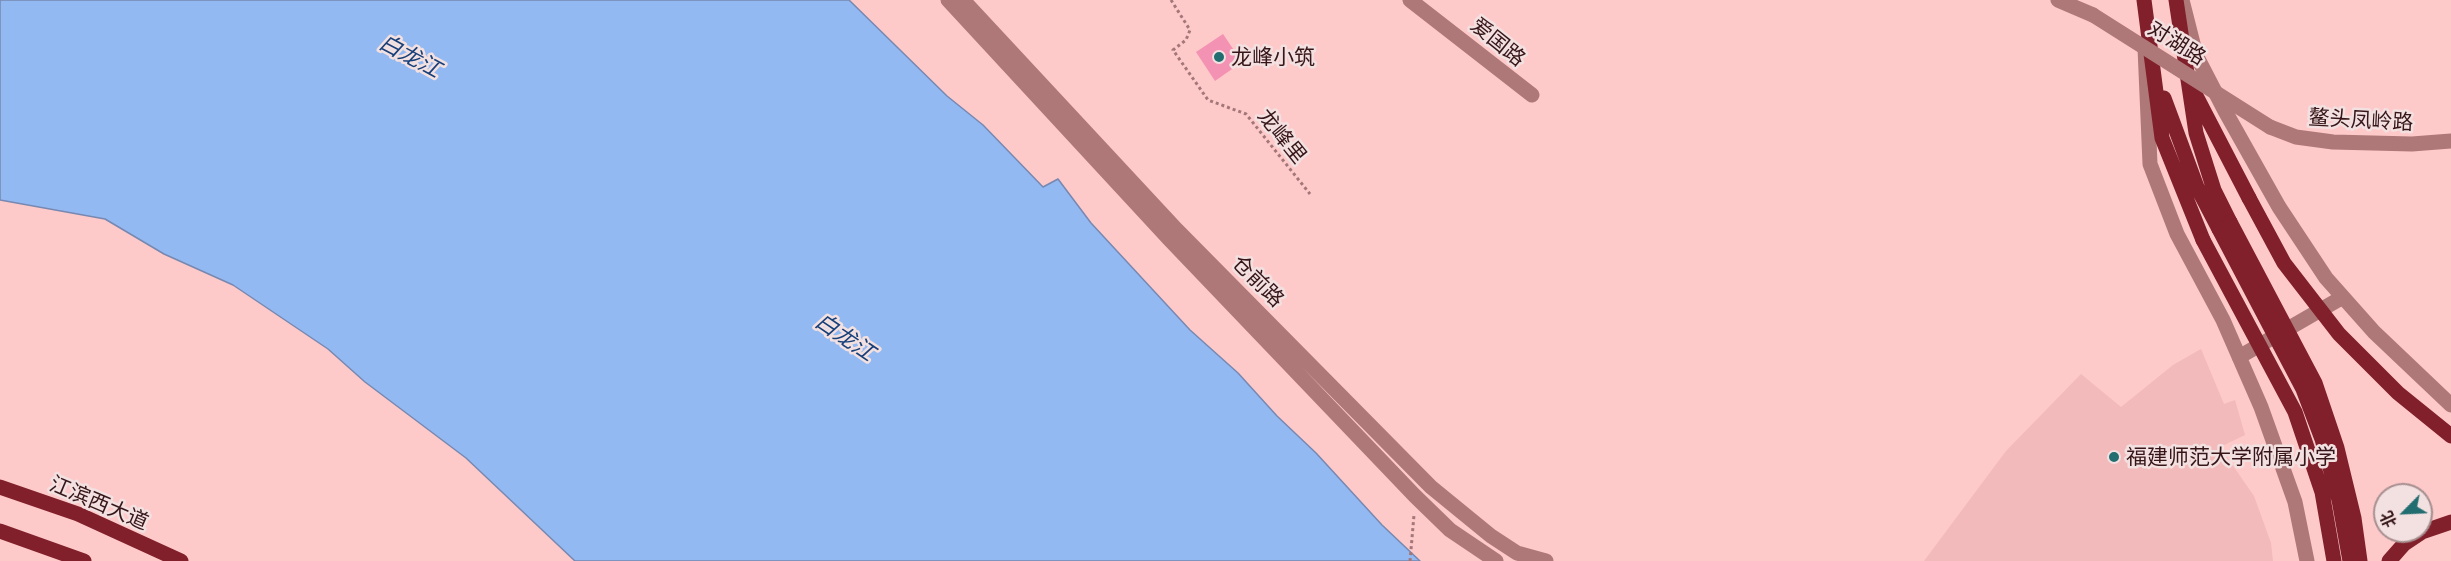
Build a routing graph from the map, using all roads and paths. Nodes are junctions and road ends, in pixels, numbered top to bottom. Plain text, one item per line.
1 (948, 0) edge
2 (963, 0) edge
3 (1171, 0) edge
4 (1410, 0) edge
5 (2058, 0) edge
6 (2144, 0) edge
7 (2176, 0) edge
8 (2182, 0) edge
9 (2145, 21) junction
10 (2153, 67) junction
11 (2188, 81) junction
12 (1532, 95) dead end
13 (2271, 127) joint
14 (2451, 141) edge
15 (1310, 194) dead end
16 (2224, 226) junction
17 (2343, 297) junction
18 (2239, 357) junction
19 (2451, 405) edge
20 (2451, 436) edge
21 (0, 487) edge
22 (1415, 496) junction
23 (2451, 522) edge
24 (0, 531) edge
25 (84, 561) edge
26 (181, 561) edge
27 (1410, 561) edge
28 (1496, 561) edge
29 (1546, 561) edge
30 (2307, 561) edge
31 (2334, 561) edge
32 (2350, 561) edge
33 (2360, 561) edge
34 (2389, 561) edge

1 - 22 street, 仓前路
2 - 29 street, 仓前路
3 - 15 path, 龙峰里
4 - 12 street, 爱国路
5 - 13 street, 对湖路, bridge
6 - 9 main road
7 - 11 main road
8 - 17 street
9 - 10 main road
9 - 18 street
10 - 16 main road
10 - 31 main road, bridge
11 - 16 main road
11 - 20 main road, bridge
13 - 14 street, 鳌头凤岭路
16 - 32 main road, bridge
16 - 33 main road, bridge
17 - 18 street
17 - 19 street
18 - 30 street
21 - 26 main road, 江滨西大道
22 - 27 path
22 - 28 street, 仓前路
23 - 34 main road
24 - 25 main road

